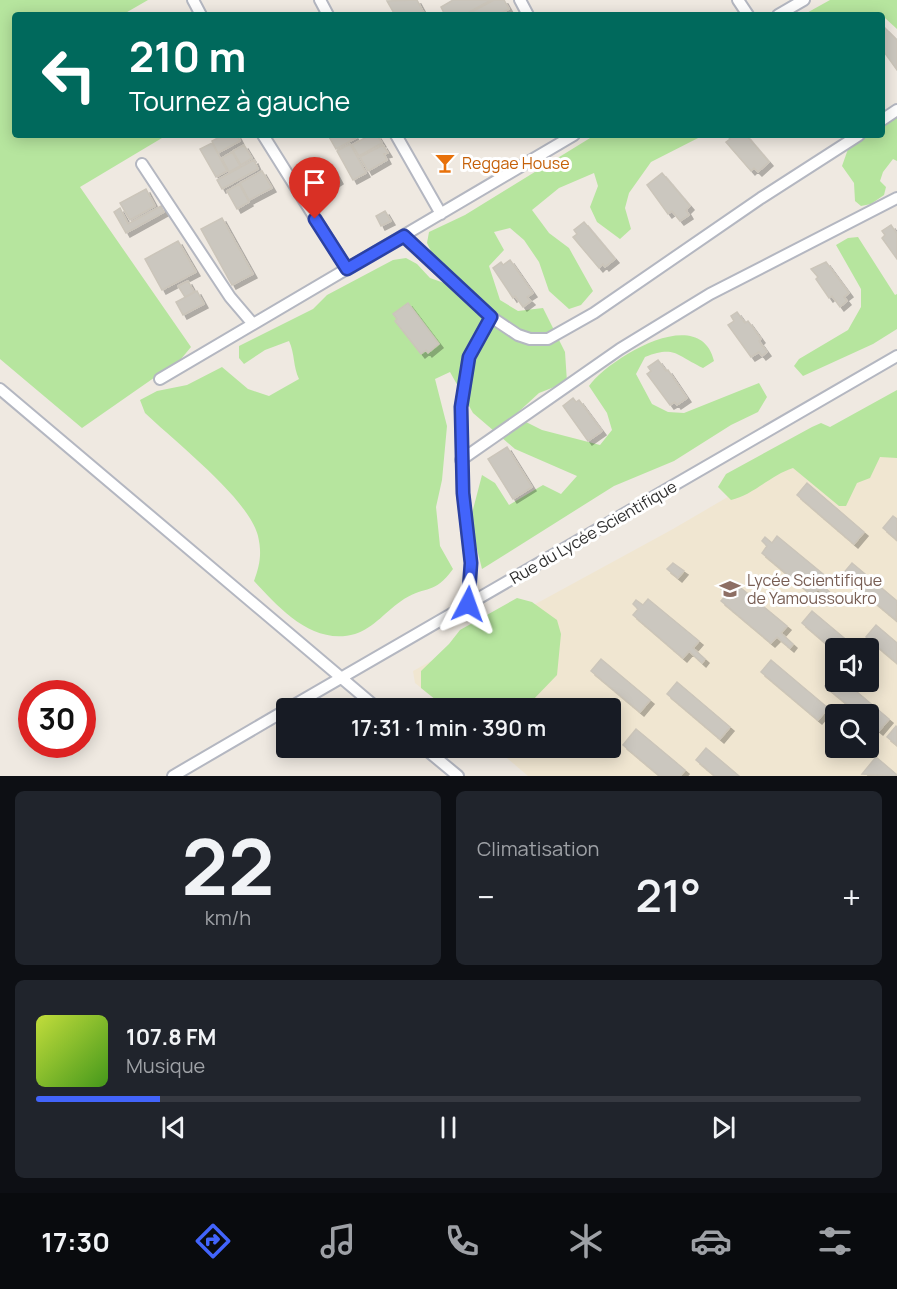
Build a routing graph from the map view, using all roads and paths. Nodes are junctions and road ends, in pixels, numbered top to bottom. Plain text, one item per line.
1 (804, 0) edge
2 (783, 12) edge
3 (265, 138) edge
4 (398, 138) edge
5 (569, 138) edge
6 (854, 138) edge
7 (142, 164) dead end
8 (897, 198) edge
9 (441, 214) junction
10 (404, 236) junction
11 (347, 269) junction
12 (491, 317) junction
13 (253, 324) junction
14 (897, 356) edge
15 (160, 379) dead end
16 (0, 388) edge
17 (461, 460) junction
18 (468, 604) junction
19 (340, 678) junction
20 (306, 698) edge
21 (365, 698) edge
22 (276, 716) edge
23 (436, 758) edge
24 (172, 776) edge
25 (458, 776) edge

1 - 2 street
3 - 11 street
4 - 9 street
5 - 9 street
6 - 12 street
7 - 13 street
8 - 17 street
9 - 10 street
10 - 11 street
10 - 12 street
11 - 13 street
12 - 17 street
13 - 15 street
14 - 18 street, Rue du Lycée Scientifique
16 - 19 street
17 - 18 street
18 - 19 street, Rue du Lycée Scientifique
19 - 20 street, Rue du Lycée Scientifique
19 - 21 street
22 - 24 street, Rue du Lycée Scientifique
23 - 25 street

